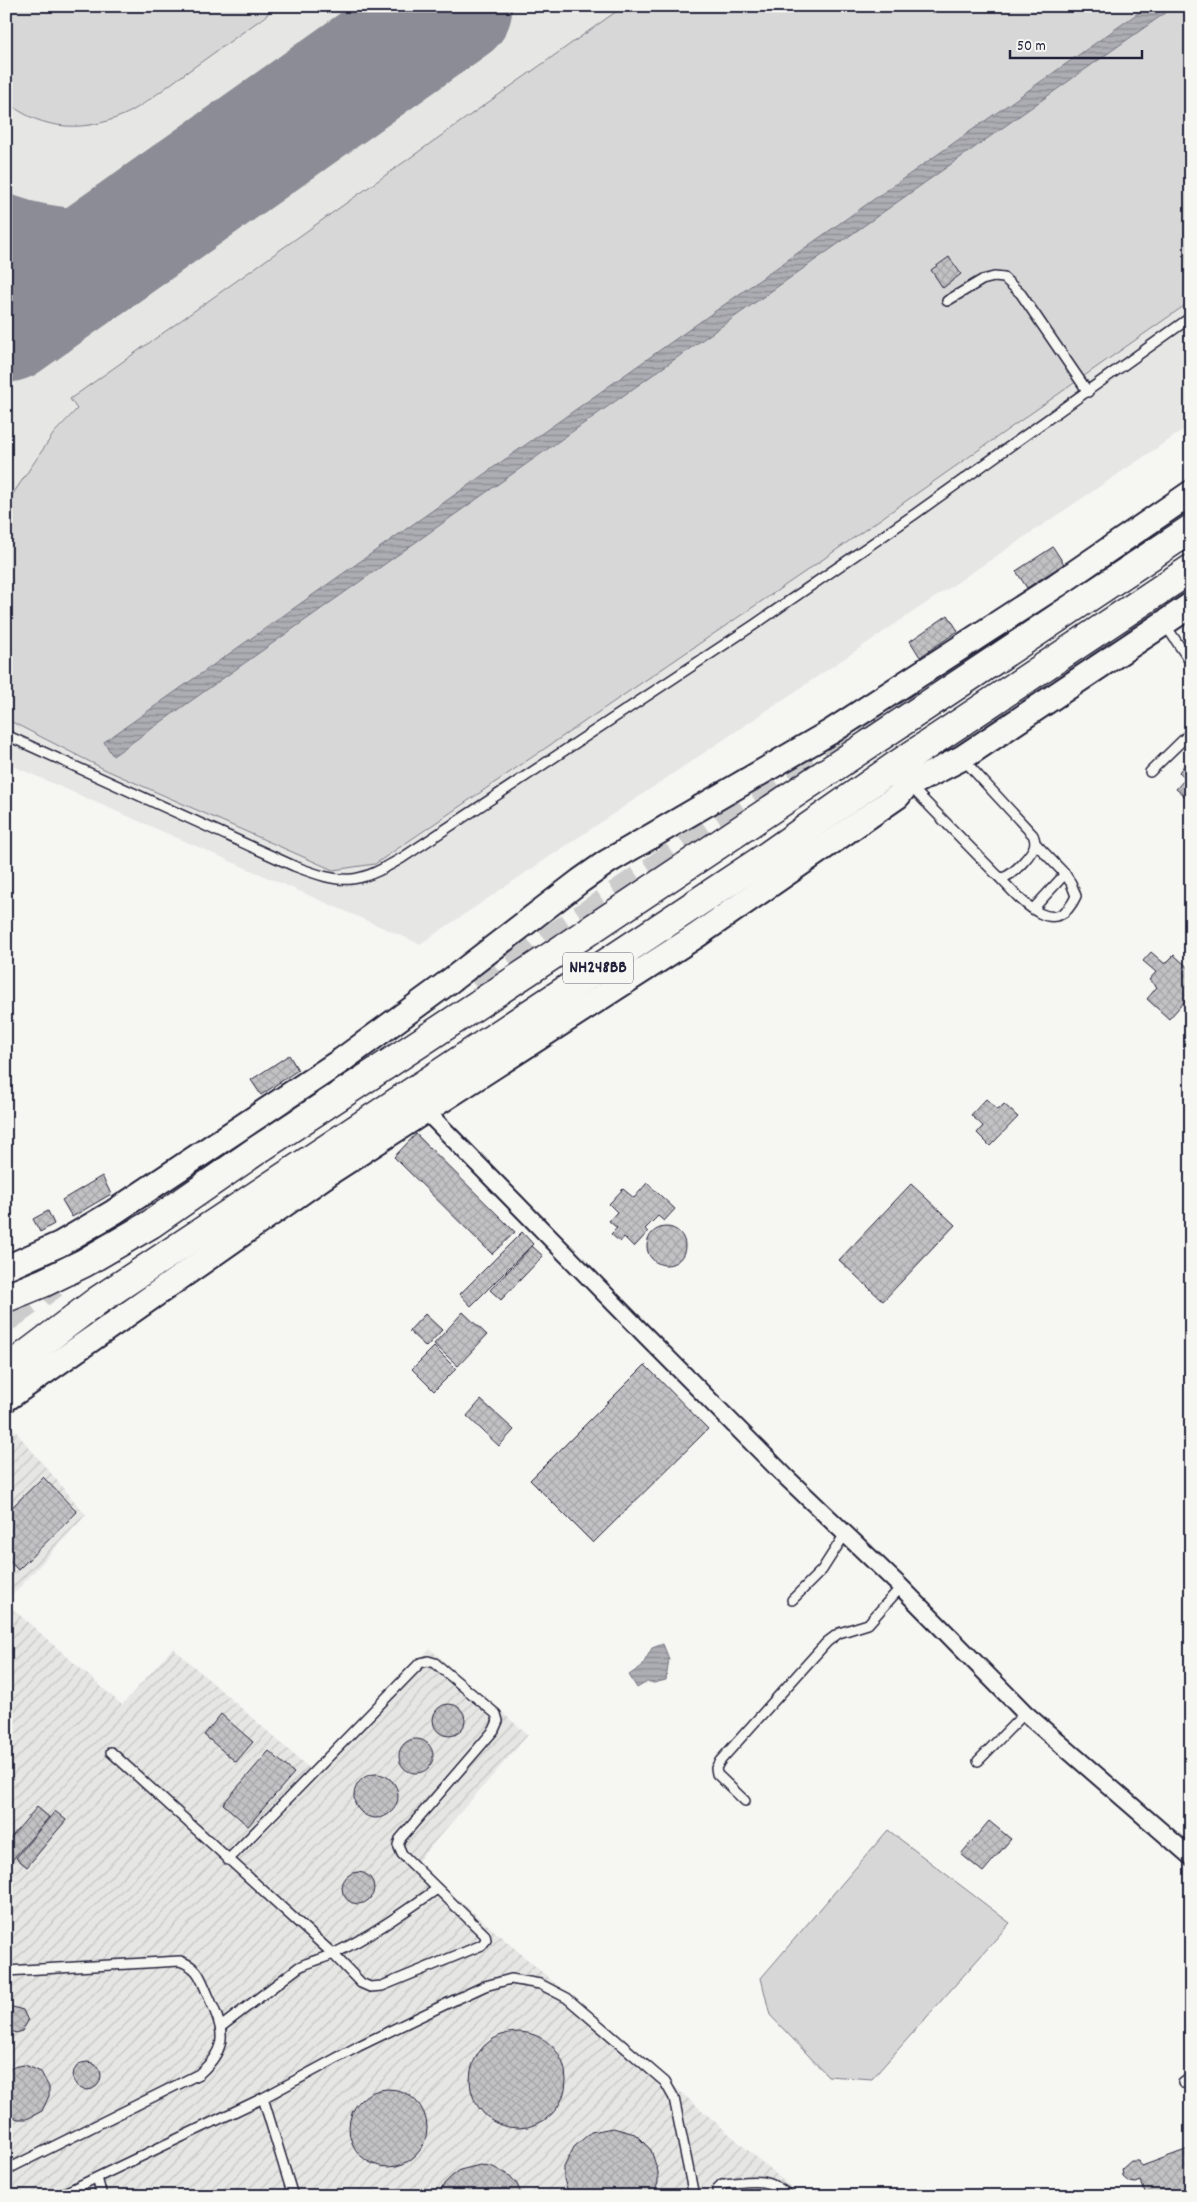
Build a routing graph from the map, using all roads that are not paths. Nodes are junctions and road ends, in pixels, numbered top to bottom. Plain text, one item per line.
1 (947, 302) dead end
2 (1191, 317) edge
3 (1088, 392) junction
4 (1191, 493) edge
5 (1191, 529) edge
6 (1191, 569) edge
7 (1191, 605) edge
8 (1164, 623) junction
9 (1191, 663) edge
10 (1191, 732) edge
11 (6, 735) edge
12 (962, 758) junction
13 (1150, 772) dead end
14 (903, 780) junction
15 (1035, 843) junction
16 (1065, 874) junction
17 (998, 876) junction
18 (1033, 910) junction
19 (416, 1102) junction
20 (6, 1268) edge
21 (6, 1298) edge
22 (6, 1370) edge
23 (6, 1399) edge
24 (845, 1534) junction
25 (901, 1587) junction
26 (792, 1600) dead end
27 (1025, 1713) junction
28 (111, 1752) dead end
29 (978, 1761) dead end
30 (745, 1801) dead end
31 (1189, 1852) edge
32 (228, 1860) junction
33 (437, 1889) junction
34 (333, 1954) junction
35 (6, 1971) edge
36 (222, 2026) junction
37 (1191, 2078) edge
38 (1183, 2083) dead end
39 (264, 2098) junction
40 (6, 2170) edge
41 (97, 2178) junction
42 (58, 2196) edge
43 (102, 2196) edge
44 (293, 2196) edge
45 (694, 2196) edge
46 (718, 2196) edge
47 (789, 2196) edge

1 - 3 lane
2 - 3 lane
3 - 11 lane
4 - 20 street
5 - 21 highway, NH248BB
6 - 14 highway, NH248BB
7 - 8 street
8 - 9 lane
8 - 12 street
10 - 13 lane
12 - 14 street
12 - 15 lane
14 - 17 lane
14 - 19 highway, NH248BB
15 - 16 lane
15 - 17 lane
16 - 18 lane
16 - 18 lane
17 - 18 lane
19 - 22 highway, NH248BB
19 - 23 street
19 - 24 street
24 - 25 street
24 - 26 lane
25 - 27 street
25 - 30 lane
27 - 29 lane
27 - 31 street
28 - 32 lane
32 - 33 lane
32 - 34 lane
33 - 34 lane
33 - 34 lane
34 - 36 lane
35 - 36 lane
36 - 40 lane
37 - 38 lane
39 - 41 lane
39 - 44 lane
39 - 45 lane
41 - 42 lane
41 - 43 lane
46 - 47 lane

